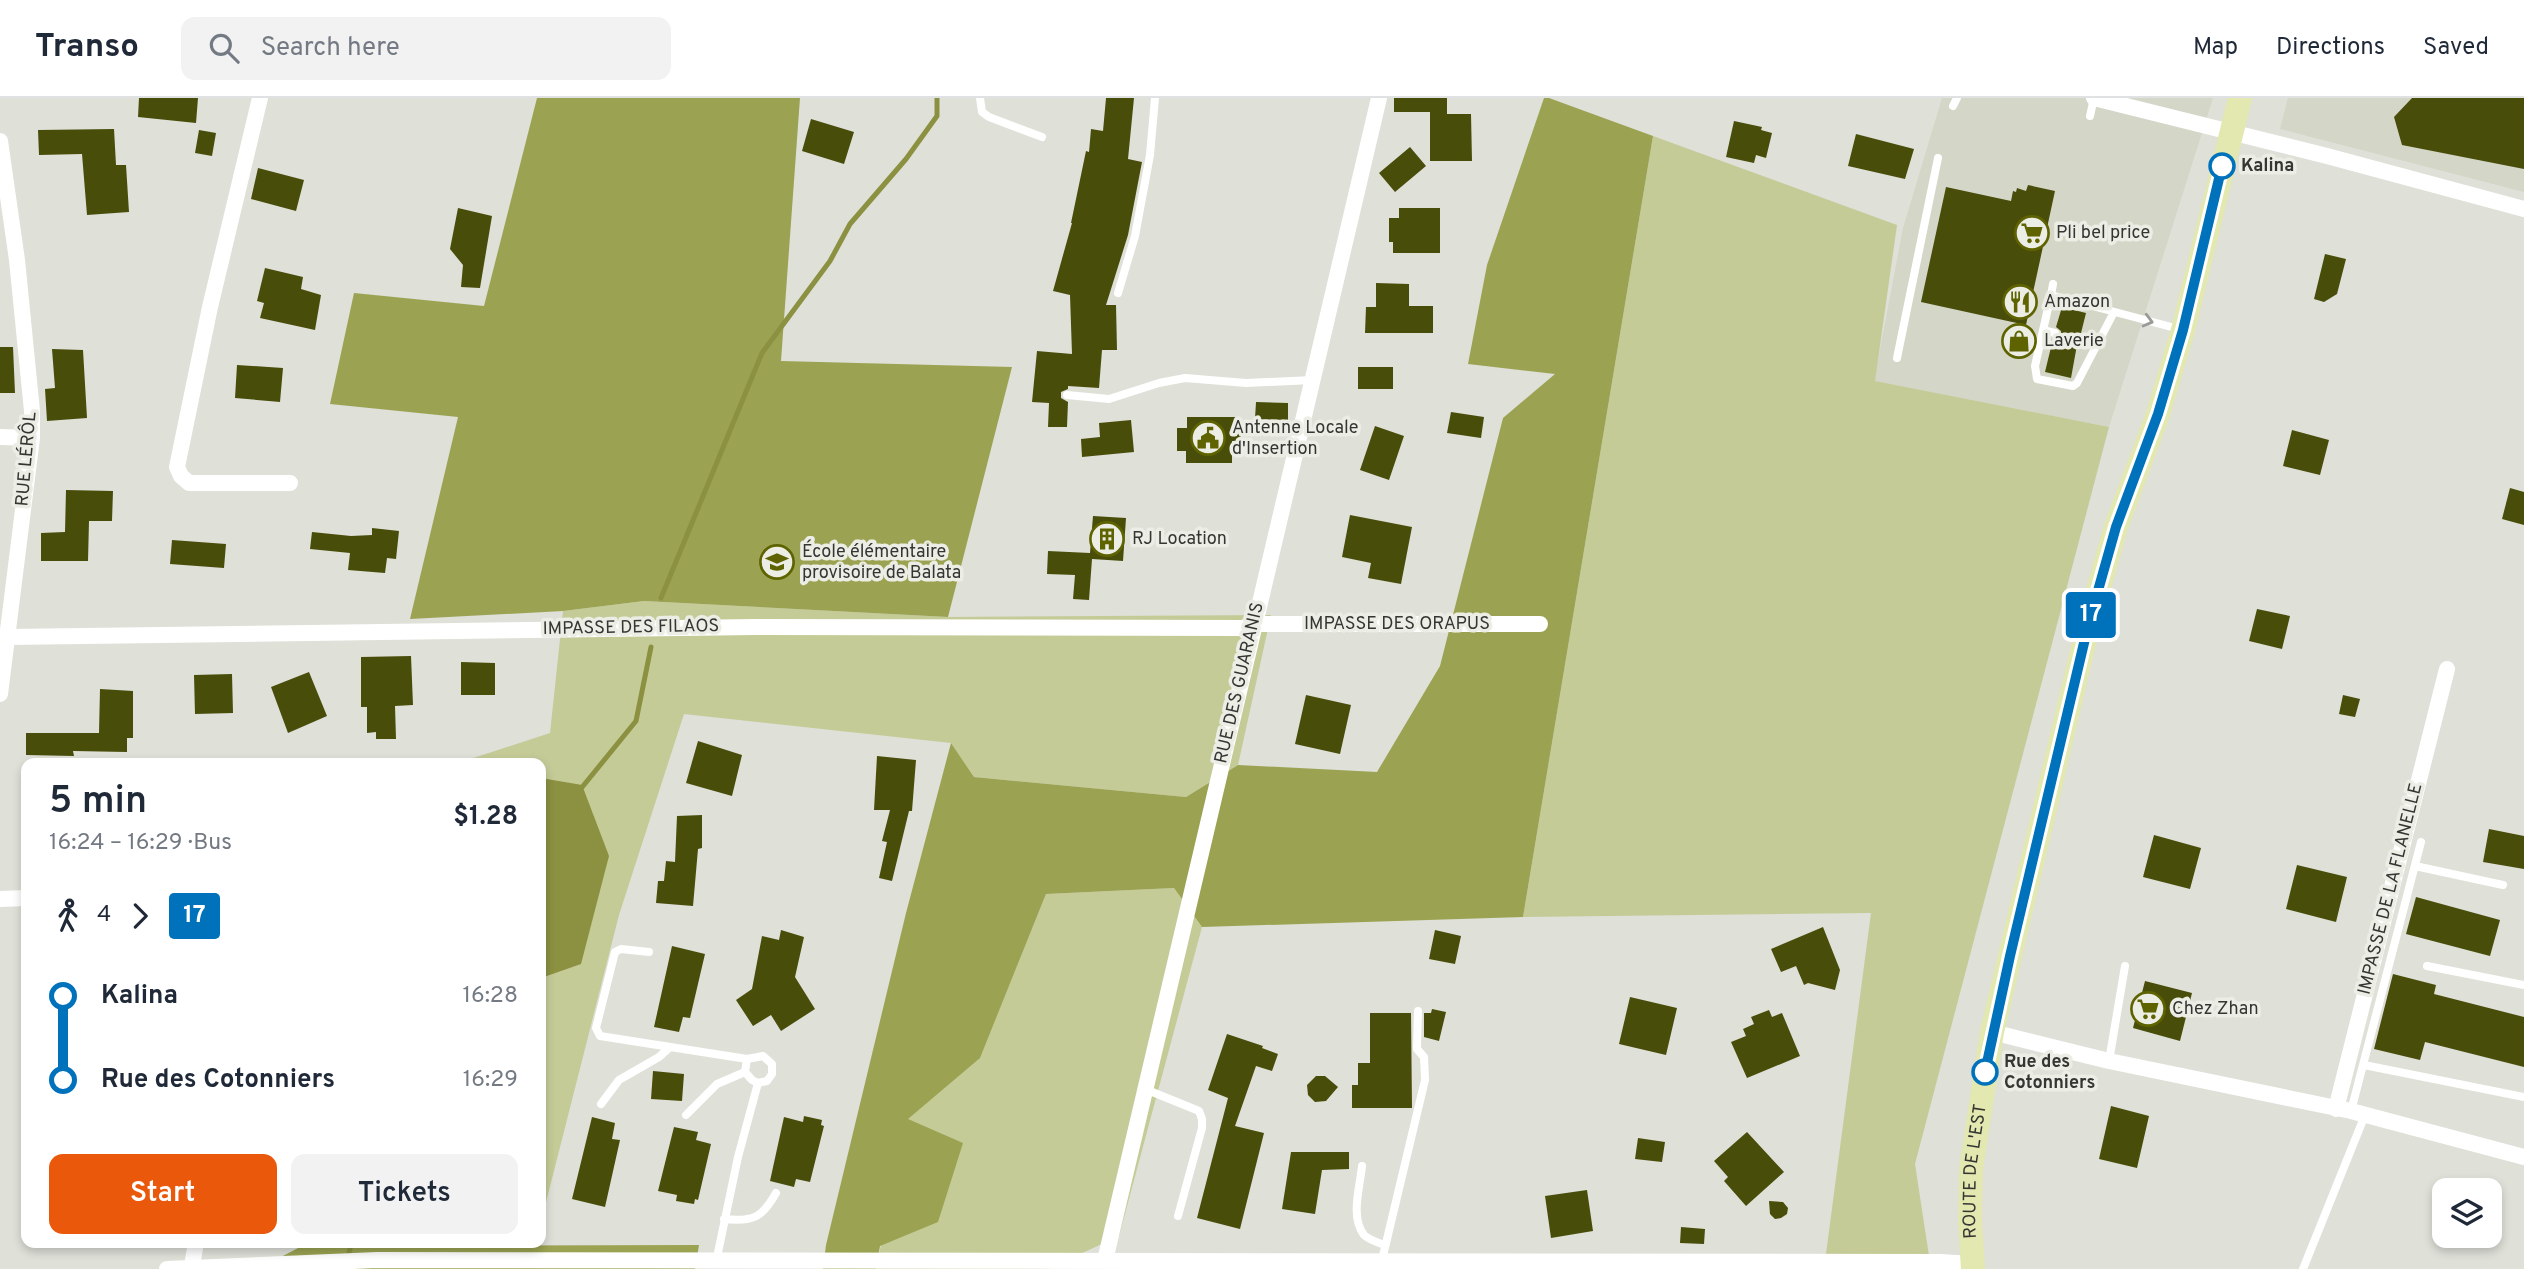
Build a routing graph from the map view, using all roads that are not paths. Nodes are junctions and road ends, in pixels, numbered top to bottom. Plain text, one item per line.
1 (260, 98) edge
2 (980, 98) edge
3 (1155, 98) edge
4 (1379, 98) edge
5 (2094, 98) edge
6 (2240, 98) edge
7 (2090, 116) dead end
8 (2231, 132) junction
9 (1042, 137) dead end
10 (0, 141) edge
11 (1938, 158) dead end
12 (2523, 205) edge
13 (2053, 284) dead end
14 (1118, 293) dead end
15 (2051, 295) junction
16 (2113, 312) junction
17 (2043, 330) junction
18 (2183, 330) junction
19 (2055, 333) dead end
20 (2079, 339) dead end
21 (2098, 344) junction
22 (1897, 358) dead end
23 (1313, 380) junction
24 (1067, 395) dead end
25 (0, 437) edge
26 (32, 438) junction
27 (290, 483) dead end
28 (1253, 624) junction
29 (1540, 624) dead end
30 (7, 637) junction
31 (2447, 669) dead end
32 (0, 694) edge
33 (2421, 842) dead end
34 (2415, 866) junction
35 (2503, 885) dead end
36 (21, 898) edge
37 (0, 899) edge
38 (649, 952) dead end
39 (2125, 966) dead end
40 (2427, 967) dead end
41 (2524, 985) edge
42 (1418, 1011) dead end
43 (1992, 1032) junction
44 (670, 1047) junction
45 (747, 1059) junction
46 (2109, 1061) junction
47 (2364, 1065) junction
48 (745, 1072) junction
49 (758, 1083) junction
50 (1146, 1089) junction
51 (2524, 1097) edge
52 (601, 1104) dead end
53 (2350, 1111) junction
54 (686, 1115) dead end
55 (2524, 1157) edge
56 (1363, 1166) dead end
57 (776, 1193) dead end
58 (1178, 1216) dead end
59 (724, 1219) junction
60 (195, 1248) edge
61 (1383, 1253) junction
62 (716, 1262) junction
63 (1104, 1264) edge
64 (810, 1265) edge
65 (1650, 1265) edge
66 (192, 1266) junction
67 (1973, 1267) edge
68 (167, 1269) edge
69 (2303, 1269) edge

1 - 27 street
2 - 9 lane
3 - 14 lane
4 - 23 street, RUE DES GUARANIS
5 - 7 lane
5 - 8 street
6 - 8 main road, ROUTE DE L'EST
8 - 12 street
8 - 18 main road, ROUTE DE L'EST
10 - 26 street, RUE LÉRÔL
11 - 22 lane
13 - 15 lane
15 - 16 lane
15 - 17 lane
16 -> 18 lane
16 - 21 lane
17 - 19 lane
17 - 21 lane
18 - 43 main road, ROUTE DE L'EST
20 - 21 lane
23 - 24 lane
23 - 28 street, RUE DES GUARANIS
25 - 26 street
26 - 30 street, RUE LÉRÔL
28 - 29 street, IMPASSE DES ORAPUS
28 - 30 street, IMPASSE DES FILAOS
28 - 50 street, RUE DES GUARANIS
30 - 32 street, RUE LÉRÔL
31 - 53 street, IMPASSE DE LA FLANELLE
33 - 34 lane
34 - 35 lane
34 - 47 lane
36 - 37 street
38 - 44 lane
39 - 46 lane
40 - 41 lane
42 - 61 lane
43 - 46 street
43 - 67 main road, ROUTE DE L'EST
44 - 45 lane
44 - 52 lane
45 - 48 lane
45 - 49 lane
46 - 53 street
47 - 51 lane
47 - 53 lane
48 - 49 lane
48 - 54 lane
49 - 59 lane
50 - 58 lane
50 - 63 street, RUE DES GUARANIS
53 - 55 street
53 - 69 lane
56 - 61 lane
57 - 59 lane
59 - 62 lane
60 - 66 street
61 - 63 street
61 - 65 street
62 - 64 street
62 - 66 street
63 - 64 street
65 - 67 street
66 - 68 street

